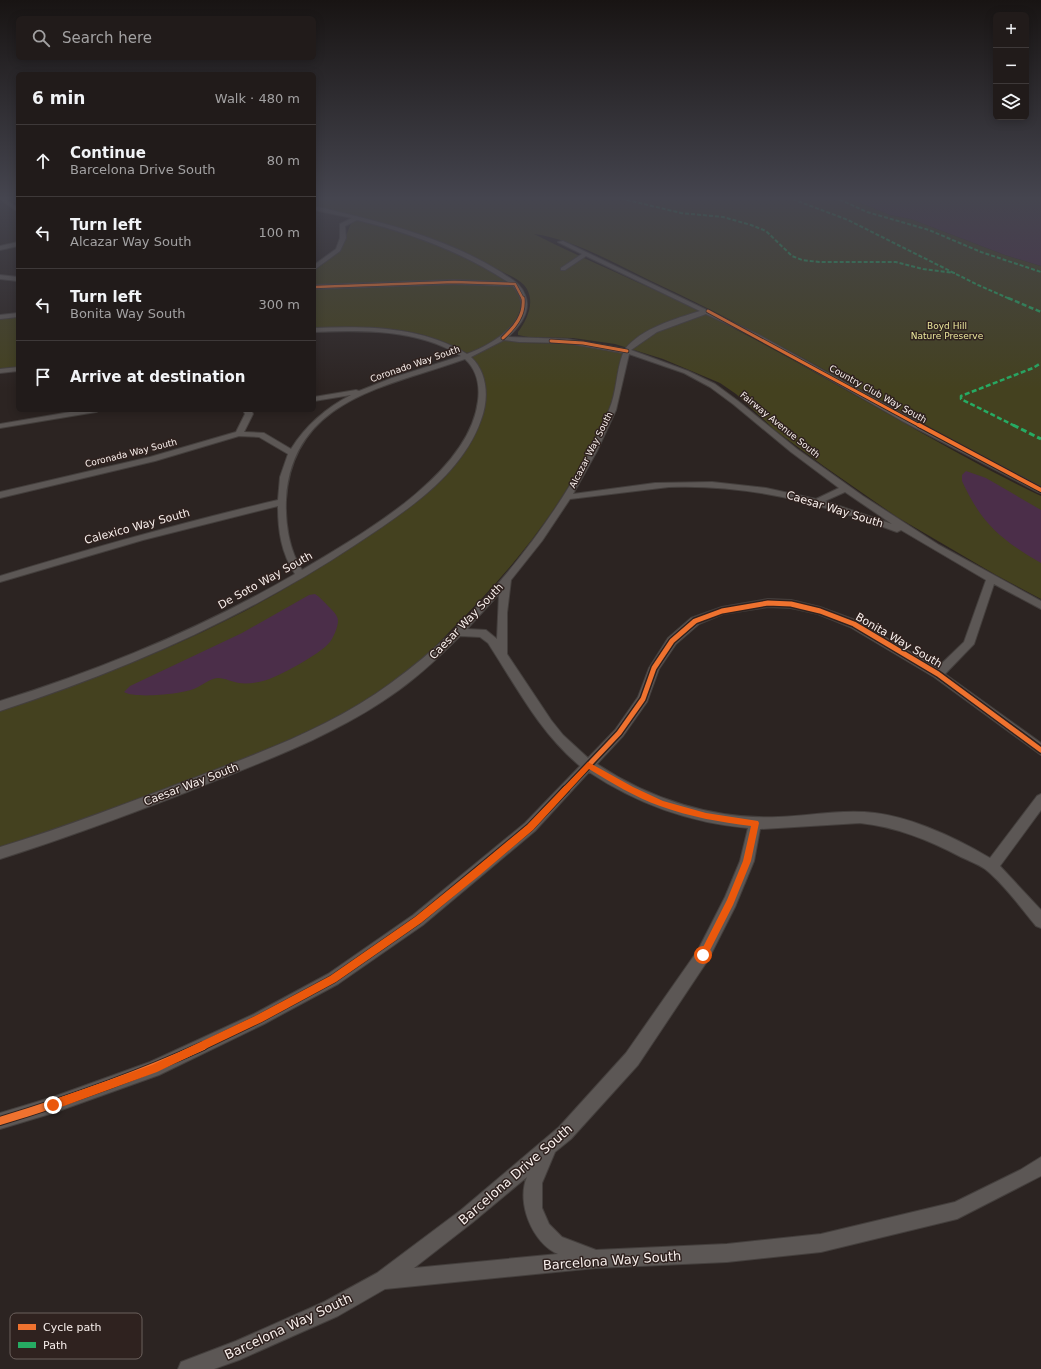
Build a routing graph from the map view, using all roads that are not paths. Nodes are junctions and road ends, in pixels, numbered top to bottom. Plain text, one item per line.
1 (476, 261) edge
2 (575, 261) edge
3 (601, 261) edge
4 (563, 269) dead end
5 (0, 277) edge
6 (16, 279) edge
7 (515, 284) junction
8 (316, 287) edge
9 (708, 311) junction
10 (16, 315) edge
11 (0, 318) edge
12 (316, 330) edge
13 (511, 332) junction
14 (503, 338) junction
15 (530, 341) junction
16 (483, 349) junction
17 (627, 351) junction
18 (467, 355) junction
19 (16, 369) edge
20 (0, 371) edge
21 (368, 390) junction
22 (316, 399) edge
23 (84, 412) edge
24 (248, 412) edge
25 (0, 426) edge
26 (239, 434) junction
27 (292, 453) junction
28 (846, 488) junction
29 (1041, 490) edge
30 (0, 495) edge
31 (566, 497) junction
32 (282, 502) junction
33 (817, 502) junction
34 (924, 540) junction
35 (300, 576) junction
36 (991, 579) junction
37 (0, 580) edge
38 (506, 580) junction
39 (1041, 605) edge
40 (457, 632) junction
41 (502, 654) junction
42 (938, 674) junction
43 (0, 706) edge
44 (1041, 750) edge
45 (588, 765) junction
46 (1041, 800) edge
47 (756, 823) junction
48 (0, 853) edge
49 (992, 866) junction
50 (1041, 921) edge
51 (0, 1120) edge
52 (548, 1148) junction
53 (1041, 1166) edge
54 (596, 1259) junction
55 (383, 1280) junction
56 (188, 1369) edge

1 - 7 street
2 - 4 street
3 - 9 street, Country Club Way South
5 - 6 street
7 - 8 street
7 - 13 street
9 - 17 street
9 - 29 street, Country Club Way South
10 - 11 street
12 - 18 street
13 - 14 street
13 - 15 street
14 - 15 street, Fairway Avenue South
14 - 16 street
15 - 16 street
15 - 17 street, Fairway Avenue South
16 - 18 street
17 - 28 street, Fairway Avenue South
17 - 31 street, Alcazar Way South
18 - 21 street, Coronado Way South
18 - 35 street, De Soto Way South
19 - 20 street
21 - 22 street
21 - 27 street
23 - 25 street
24 - 26 street
26 - 27 street
26 - 30 street, Coronada Way South
27 - 32 street
28 - 33 street
28 - 34 street, Fairway Avenue South
31 - 33 street, Caesar Way South
31 - 38 street, Caesar Way South
32 - 35 street
32 - 37 street, Calexico Way South
33 - 34 street, Caesar Way South
34 - 36 street, Fairway Avenue South
35 - 43 street, De Soto Way South
36 - 39 street, Fairway Avenue South
36 - 42 street, Bonita Way South
38 - 40 street, Caesar Way South
38 - 41 street
40 - 41 street
40 - 48 street, Caesar Way South
41 - 45 street
42 - 44 street, Bonita Way South
42 - 45 street, Bonita Way South
45 - 47 street
45 - 51 street, Bonita Way South
46 - 49 street
47 - 49 street
47 - 52 street, Barcelona Drive South
49 - 50 street
52 - 54 street
52 - 55 street, Barcelona Drive South
53 - 54 street, Barcelona Way South
54 - 55 street, Barcelona Way South
55 - 56 street, Barcelona Way South

